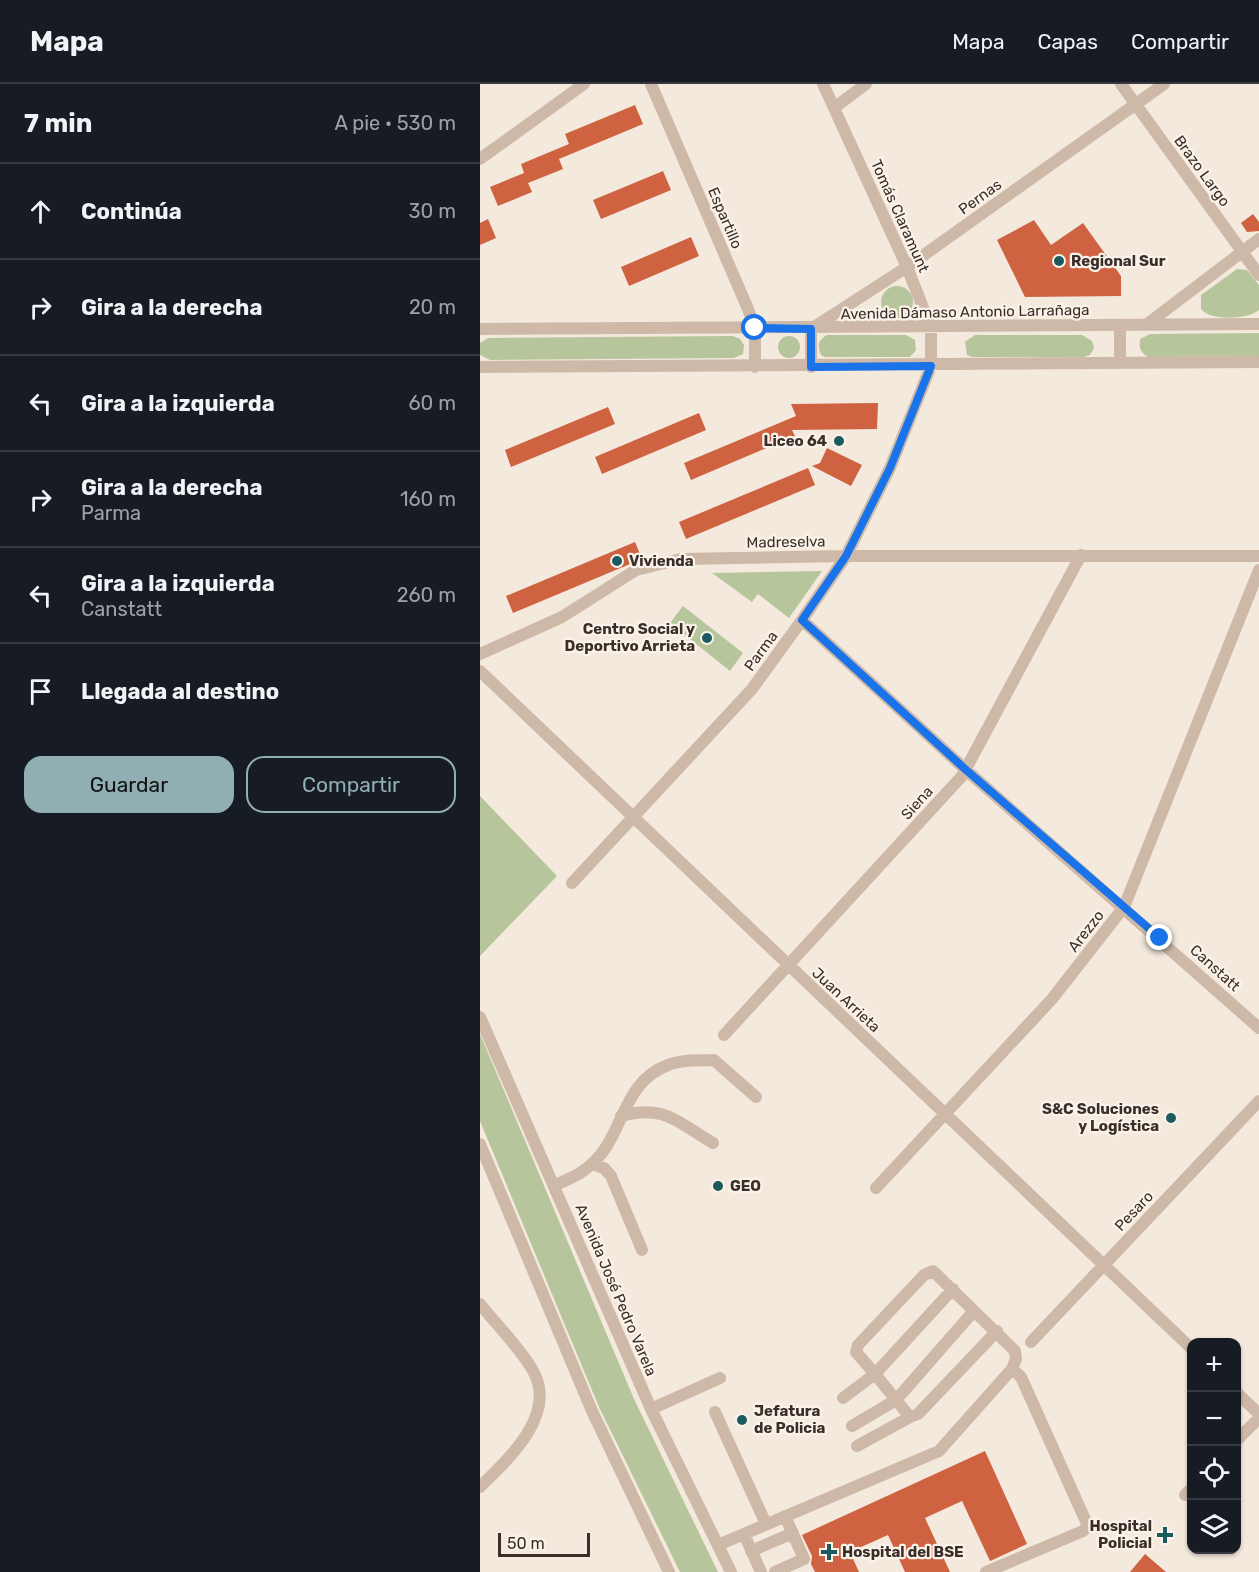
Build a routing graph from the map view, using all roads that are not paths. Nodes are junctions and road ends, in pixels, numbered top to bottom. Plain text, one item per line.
1 (584, 84) edge
2 (651, 84) edge
3 (823, 84) edge
4 (866, 84) edge
5 (1121, 84) edge
6 (1164, 84) edge
7 (1136, 104) junction
8 (834, 108) junction
9 (480, 159) edge
10 (1259, 239) edge
11 (1242, 251) junction
12 (907, 267) junction
13 (1259, 275) edge
14 (1259, 324) edge
15 (1120, 325) junction
16 (1146, 325) junction
17 (755, 328) junction
18 (931, 328) junction
19 (480, 329) edge
20 (811, 329) junction
21 (1259, 362) edge
22 (1120, 363) junction
23 (931, 366) junction
24 (480, 367) edge
25 (756, 367) junction
26 (811, 367) junction
27 (1081, 555) junction
28 (846, 556) junction
29 (1259, 556) edge
30 (1259, 570) edge
31 (802, 620) junction
32 (480, 654) edge
33 (480, 671) edge
34 (965, 769) junction
35 (635, 816) junction
36 (572, 883) dead end
37 (1124, 907) junction
38 (789, 966) junction
39 (480, 1017) edge
40 (1259, 1028) edge
41 (724, 1035) dead end
42 (756, 1097) dead end
43 (1259, 1101) edge
44 (946, 1115) junction
45 (621, 1116) junction
46 (713, 1143) dead end
47 (480, 1144) edge
48 (592, 1164) junction
49 (555, 1185) junction
50 (876, 1188) dead end
51 (642, 1250) dead end
52 (1104, 1265) junction
53 (953, 1289) junction
54 (480, 1304) edge
55 (973, 1312) junction
56 (997, 1331) junction
57 (1031, 1342) dead end
58 (1187, 1345) edge
59 (1012, 1370) junction
60 (875, 1374) junction
61 (720, 1378) dead end
62 (1241, 1397) edge
63 (843, 1398) dead end
64 (896, 1400) junction
65 (651, 1409) junction
66 (715, 1412) dead end
67 (1259, 1416) edge
68 (910, 1417) junction
69 (852, 1426) dead end
70 (1241, 1436) edge
71 (857, 1446) dead end
72 (480, 1486) edge
73 (784, 1516) junction
74 (766, 1524) junction
75 (793, 1533) junction
76 (744, 1534) junction
77 (718, 1545) junction
78 (751, 1551) junction
79 (669, 1572) edge
80 (731, 1572) edge
81 (760, 1572) edge
82 (775, 1572) edge
83 (986, 1572) edge

1 - 9 street
2 - 17 street, Espartillo
3 - 8 street, Tomás Claramunt
4 - 8 street
5 - 7 street, Brazo Largo
6 - 7 street, Pernas
7 - 11 street, Brazo Largo
7 - 12 street, Pernas
8 - 12 street, Tomás Claramunt
10 - 11 street
11 - 13 street, Brazo Largo
11 - 16 street
12 - 18 street, Tomás Claramunt
12 - 20 street, Pernas
14 - 16 street, Avenida Dámaso Antonio Larrañaga
15 - 16 street, Avenida Dámaso Antonio Larrañaga
15 - 18 street, Avenida Dámaso Antonio Larrañaga
15 - 22 street
17 - 19 street, Avenida Dámaso Antonio Larrañaga
17 - 20 street, Avenida Dámaso Antonio Larrañaga
17 - 25 street, Espartillo
18 - 20 street, Avenida Dámaso Antonio Larrañaga
18 - 23 street, Tomás Claramunt
20 - 26 street
21 - 22 street
22 - 23 street
23 - 26 street
23 - 28 street, Parma
24 - 25 street
25 - 26 street
27 - 28 street, Madreselva
27 - 29 street, Madreselva
27 - 34 street, Siena
28 - 31 street, Parma
28 - 32 street, Madreselva
30 - 37 street, Arezzo
31 - 34 street, Canstatt
31 - 35 street, Parma
33 - 35 street, Juan Arrieta
34 - 37 street, Canstatt
34 - 38 street, Siena
35 - 36 street, Parma
35 - 38 street, Juan Arrieta
37 - 40 street, Canstatt
37 - 44 street, Arezzo
38 - 41 street, Siena
38 - 44 street, Juan Arrieta
39 - 49 street, Avenida José Pedro Varela
42 - 45 street
43 - 52 street, Pesaro
44 - 50 street, Arezzo
44 - 52 street, Juan Arrieta
45 - 46 street
45 - 48 street
47 - 79 street
48 - 49 street
48 - 51 street
49 - 65 street, Avenida José Pedro Varela
52 - 57 street, Pesaro
52 - 58 street, Juan Arrieta
53 - 55 street
53 - 60 street
53 - 60 street
54 - 72 street
55 - 56 street
55 - 64 street
56 - 59 street
56 - 68 street
59 - 73 street
59 - 83 street
60 - 63 street
60 - 64 street
61 - 65 street
62 - 67 street
64 - 68 street
64 - 69 street
65 - 77 street, Avenida José Pedro Varela
66 - 74 street
67 - 70 street
68 - 71 street
73 - 74 street
73 - 75 street
74 - 76 street
75 - 78 street
75 - 82 street
76 - 77 street
76 - 78 street
77 - 80 street, Avenida José Pedro Varela
78 - 81 street

